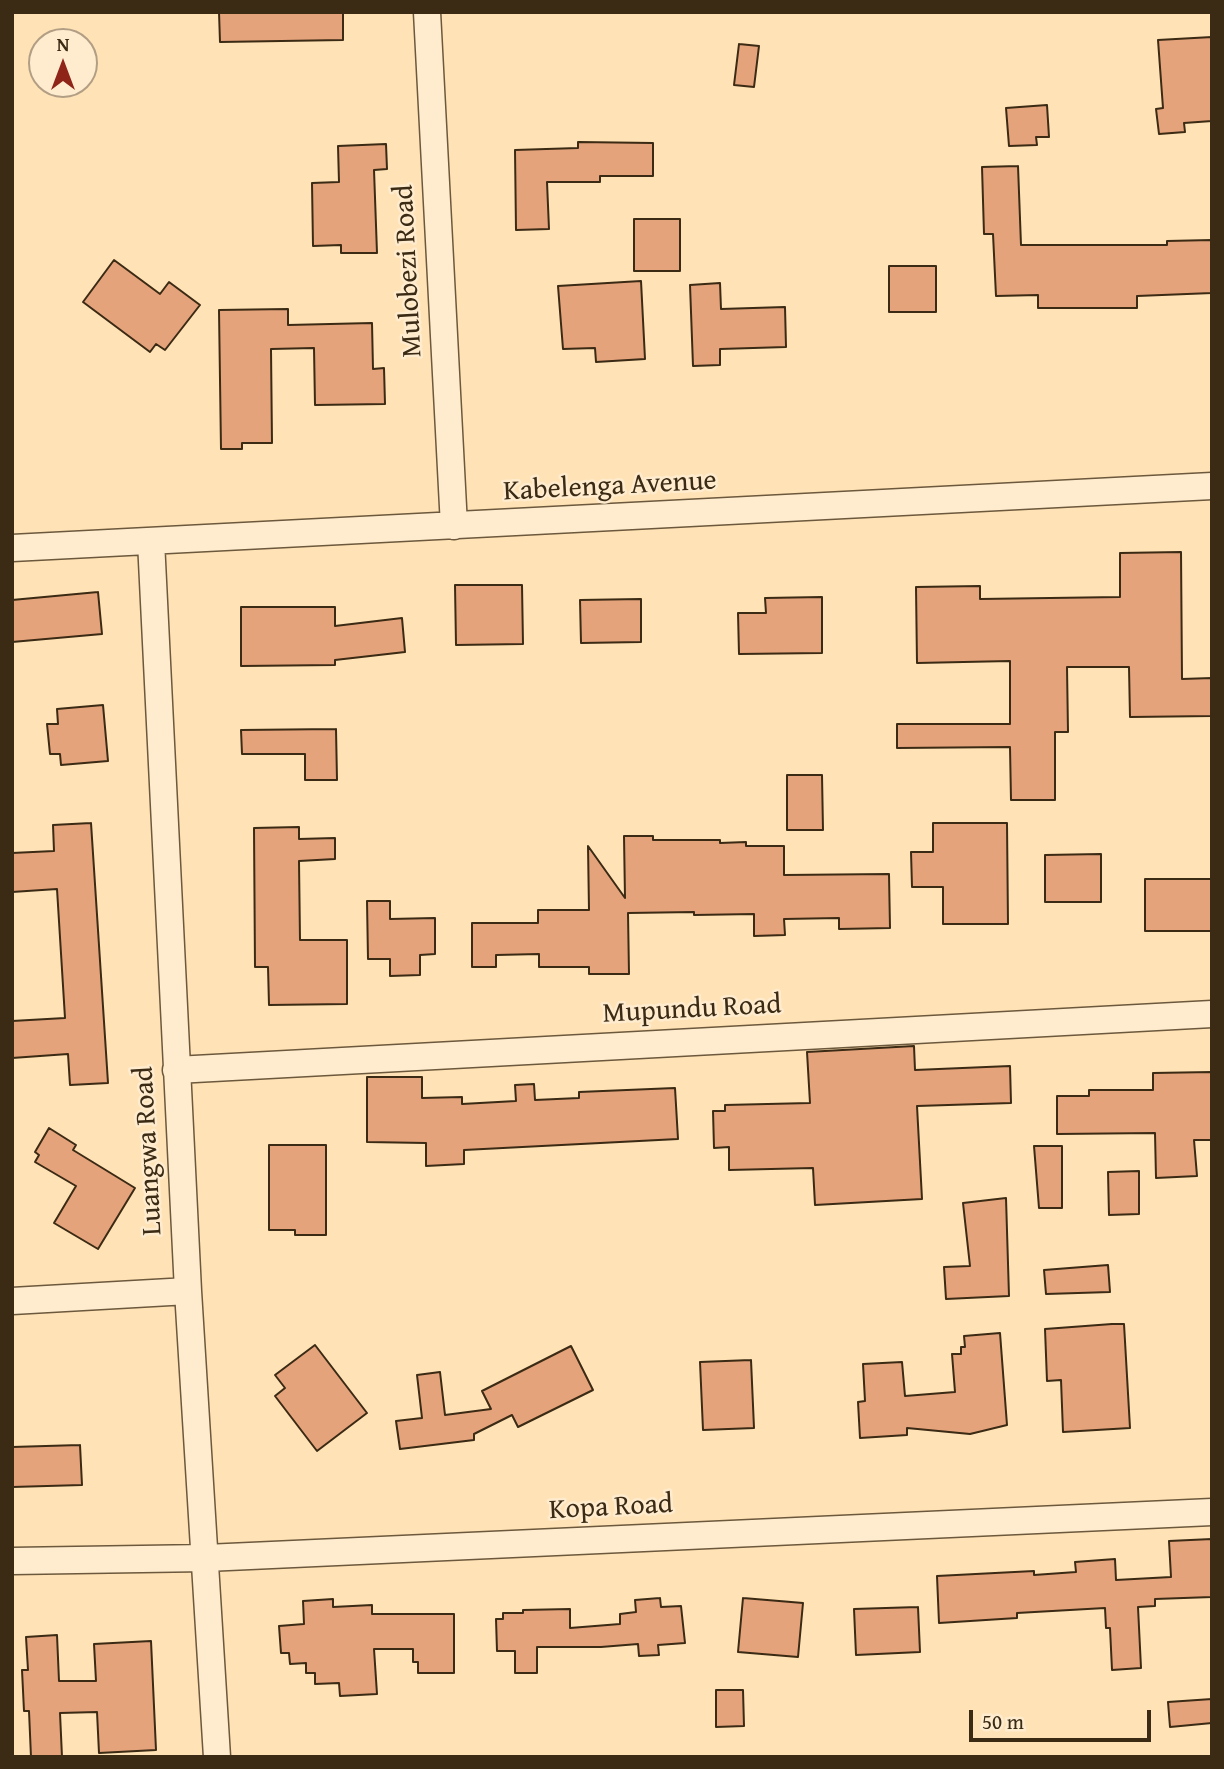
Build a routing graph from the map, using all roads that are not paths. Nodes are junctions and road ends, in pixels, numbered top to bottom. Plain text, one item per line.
1 (427, 12) edge
2 (1212, 486) edge
3 (454, 526) junction
4 (151, 541) junction
5 (12, 548) edge
6 (1212, 1014) edge
7 (176, 1070) junction
8 (188, 1291) junction
9 (12, 1301) edge
10 (1212, 1512) edge
11 (206, 1558) junction
12 (12, 1562) edge
13 (217, 1757) edge

1 - 3 street, Mulobezi Road
2 - 3 street, Kabelenga Avenue
3 - 4 street, Kabelenga Avenue
4 - 5 street, Kabelenga Avenue
4 - 7 street, Luangwa Road
6 - 7 street, Mupundu Road
7 - 8 street, Luangwa Road
8 - 9 street
8 - 11 street, Luangwa Road
10 - 11 street, Kopa Road
11 - 12 street, Kopa Road
11 - 13 street, Luangwa Road

